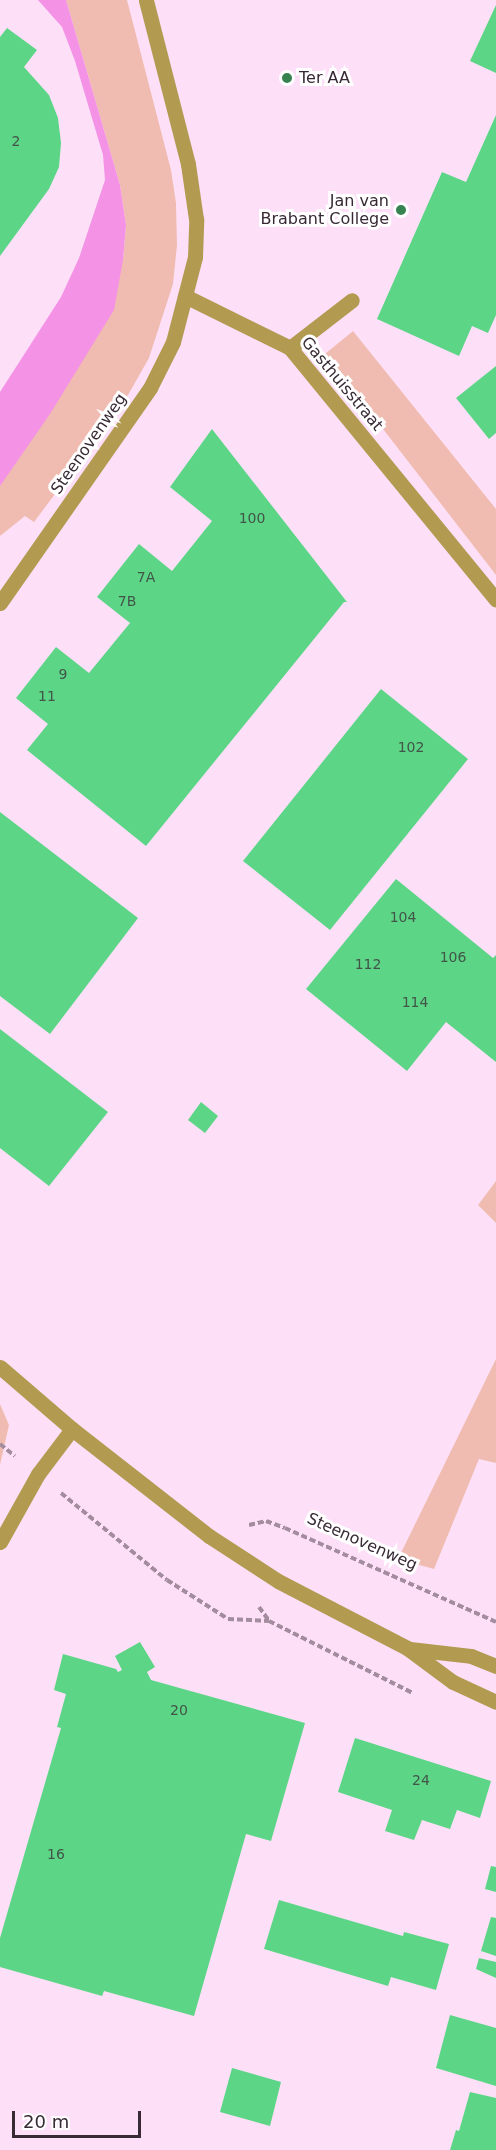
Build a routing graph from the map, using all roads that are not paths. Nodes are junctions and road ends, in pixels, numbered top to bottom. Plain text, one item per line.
1 (146, 0) edge
2 (185, 296) junction
3 (352, 300) dead end
4 (290, 348) junction
5 (496, 600) edge
6 (0, 603) edge
7 (0, 1367) edge
8 (72, 1429) junction
9 (1, 1535) edge
10 (407, 1648) junction
11 (496, 1666) edge
12 (496, 1702) edge

1 - 2 street
2 - 4 street, Gasthuisstraat
2 - 6 street, Steenovenweg
3 - 4 street
4 - 5 street, Gasthuisstraat
7 - 8 street
8 - 9 street
8 - 10 street
10 - 11 street
10 - 12 street

